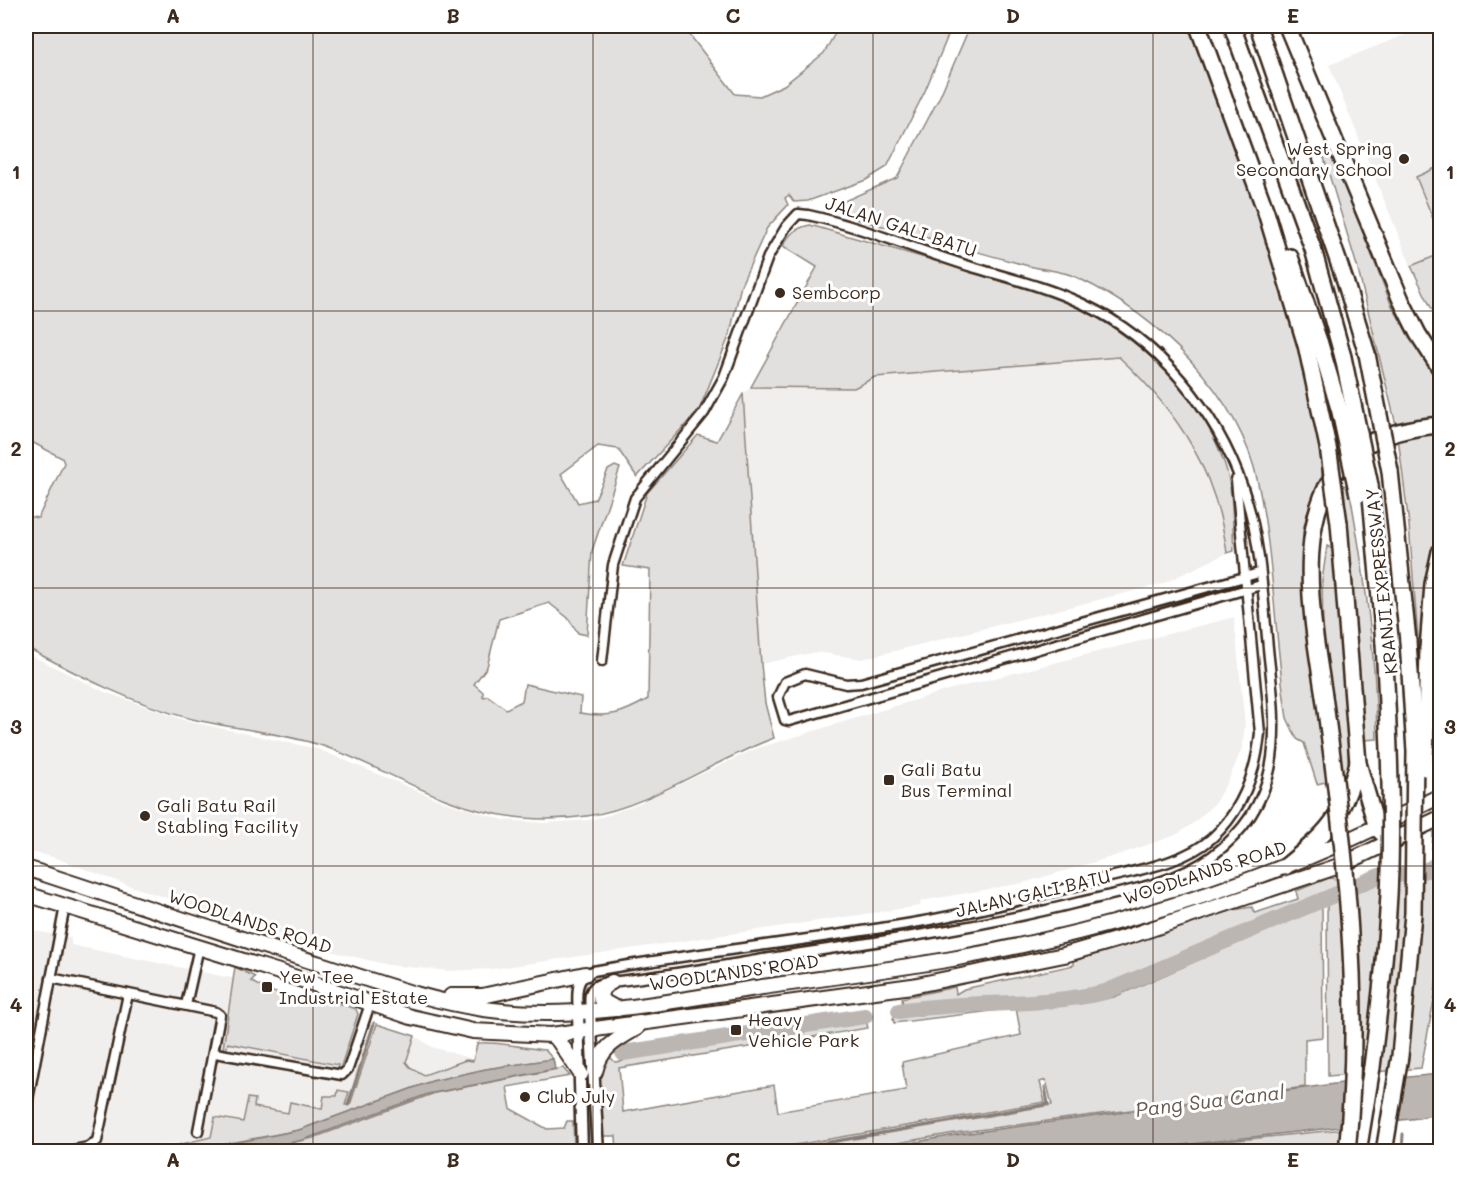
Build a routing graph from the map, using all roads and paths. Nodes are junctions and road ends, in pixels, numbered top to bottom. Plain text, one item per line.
1 (1198, 26) edge
2 (1226, 26) edge
3 (1232, 26) edge
4 (1287, 26) edge
5 (1260, 30) edge
6 (1239, 50) junction
7 (1418, 334) junction
8 (1313, 344) junction
9 (1440, 368) edge
10 (1440, 382) edge
11 (1440, 425) edge
12 (1233, 465) junction
13 (1373, 536) junction
14 (1440, 552) edge
15 (1259, 573) junction
16 (1244, 577) junction
17 (1261, 585) junction
18 (1245, 590) junction
19 (602, 662) dead end
20 (1358, 763) junction
21 (1440, 796) edge
22 (1440, 818) edge
23 (1377, 828) junction
24 (1395, 841) junction
25 (1330, 849) junction
26 (1285, 867) junction
27 (1339, 867) junction
28 (26, 868) edge
29 (26, 894) edge
30 (65, 906) junction
31 (1413, 914) junction
32 (199, 947) junction
33 (585, 974) junction
34 (51, 978) junction
35 (612, 982) junction
36 (414, 993) junction
37 (128, 994) junction
38 (370, 1004) junction
39 (186, 1005) junction
40 (617, 1009) junction
41 (584, 1012) junction
42 (644, 1024) junction
43 (585, 1032) junction
44 (524, 1035) junction
45 (551, 1035) junction
46 (215, 1053) junction
47 (566, 1053) junction
48 (588, 1073) junction
49 (26, 1110) edge
50 (198, 1131) dead end
51 (64, 1152) edge
52 (582, 1152) edge
53 (598, 1152) edge
54 (1347, 1152) edge
55 (1358, 1152) edge
56 (1384, 1152) edge

1 - 8 highway
2 - 6 highway
3 - 6 highway
4 - 7 highway
5 - 31 highway, KRANJI EXPRESSWAY, bridge
6 - 13 highway, KRANJI EXPRESSWAY, bridge
7 - 9 highway
7 - 10 highway
8 - 13 highway, bridge
8 - 20 highway, bridge
11 - 54 highway, bridge
12 - 15 street, JALAN GALI BATU
12 - 16 street, JALAN GALI BATU
12 - 19 street, JALAN GALI BATU
13 - 55 highway, KRANJI EXPRESSWAY, bridge
14 - 31 highway, bridge
15 - 16 street
15 - 17 street, JALAN GALI BATU
16 - 18 street, JALAN GALI BATU
16 - 18 street
17 - 18 street
17 - 35 street, JALAN GALI BATU
18 - 33 street, JALAN GALI BATU
20 - 23 highway
20 - 26 highway
21 - 23 main road, WOODLANDS ROAD
22 - 24 main road, WOODLANDS ROAD
23 - 24 highway
23 - 25 main road, WOODLANDS ROAD
24 - 27 main road, WOODLANDS ROAD
25 - 26 main road, WOODLANDS ROAD
25 - 27 main road
26 - 40 main road, WOODLANDS ROAD
27 - 42 main road, WOODLANDS ROAD
28 - 36 main road, WOODLANDS ROAD
29 - 30 main road, WOODLANDS ROAD
30 - 32 main road, WOODLANDS ROAD
30 - 34 street
31 - 56 highway, KRANJI EXPRESSWAY
32 - 38 main road, WOODLANDS ROAD
32 - 39 street
33 - 36 main road
33 - 41 street
34 - 37 street
34 - 49 street
35 - 40 main road
35 - 41 street, JALAN GALI BATU
36 - 41 main road, WOODLANDS ROAD
37 - 39 street
37 - 51 street
38 - 44 main road, WOODLANDS ROAD
38 - 46 street
39 - 46 street
40 - 41 main road, WOODLANDS ROAD
41 - 43 street
42 - 43 main road, WOODLANDS ROAD
42 - 48 main road
43 - 45 main road, WOODLANDS ROAD
43 - 48 street
44 - 45 main road, WOODLANDS ROAD
44 - 47 main road
45 - 47 main road
46 - 50 street
47 - 48 main road
48 - 52 street
48 - 53 street

